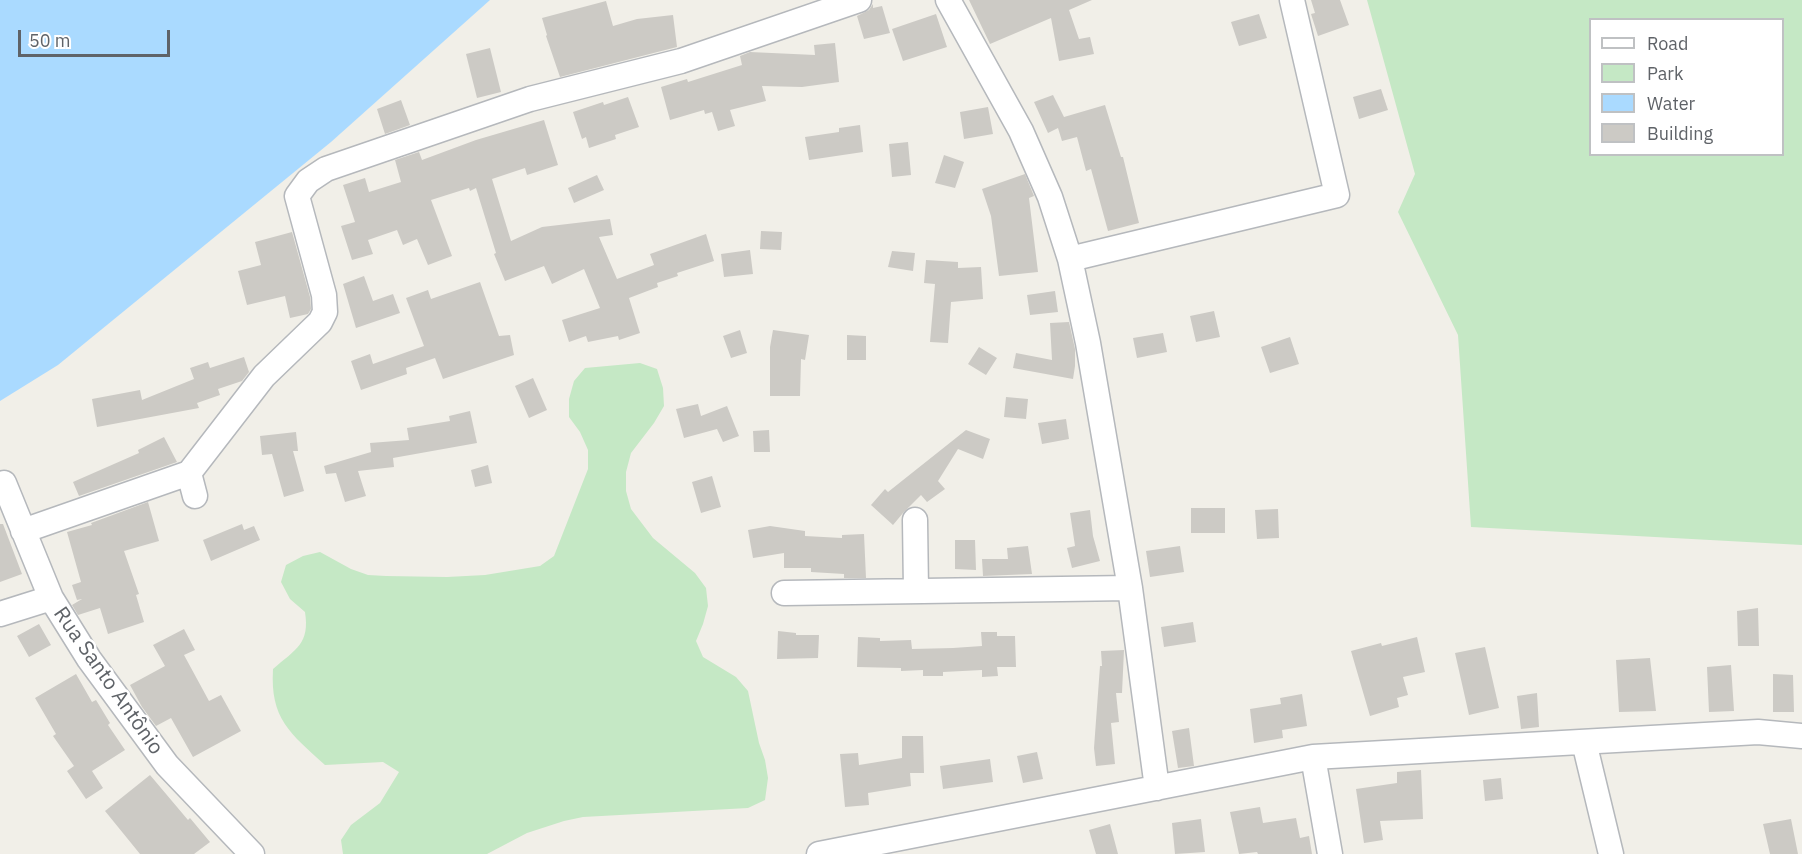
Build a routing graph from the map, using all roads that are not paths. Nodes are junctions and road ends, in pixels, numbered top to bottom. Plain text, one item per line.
1 (859, 0) edge
2 (948, 0) edge
3 (1292, 0) edge
4 (1070, 260) junction
5 (189, 473) junction
6 (4, 483) dead end
7 (195, 496) dead end
8 (915, 520) dead end
9 (23, 531) junction
10 (1130, 588) junction
11 (916, 591) junction
12 (784, 593) dead end
13 (51, 598) junction
14 (0, 614) edge
15 (1802, 736) edge
16 (1584, 742) junction
17 (1313, 757) junction
18 (1157, 788) junction
19 (252, 854) edge
20 (819, 854) edge
21 (1330, 854) edge
22 (1611, 854) edge

1 - 5 street
2 - 4 street
3 - 4 street
4 - 10 street
5 - 7 street
5 - 9 street
6 - 9 street, Rua Santo Antônio
8 - 11 street
9 - 13 street, Rua Santo Antônio
10 - 11 street
10 - 18 street
11 - 12 street
13 - 14 street
13 - 19 street, Rua Santo Antônio
15 - 16 street
16 - 17 street
16 - 22 street
17 - 18 street
17 - 21 street
18 - 20 street

